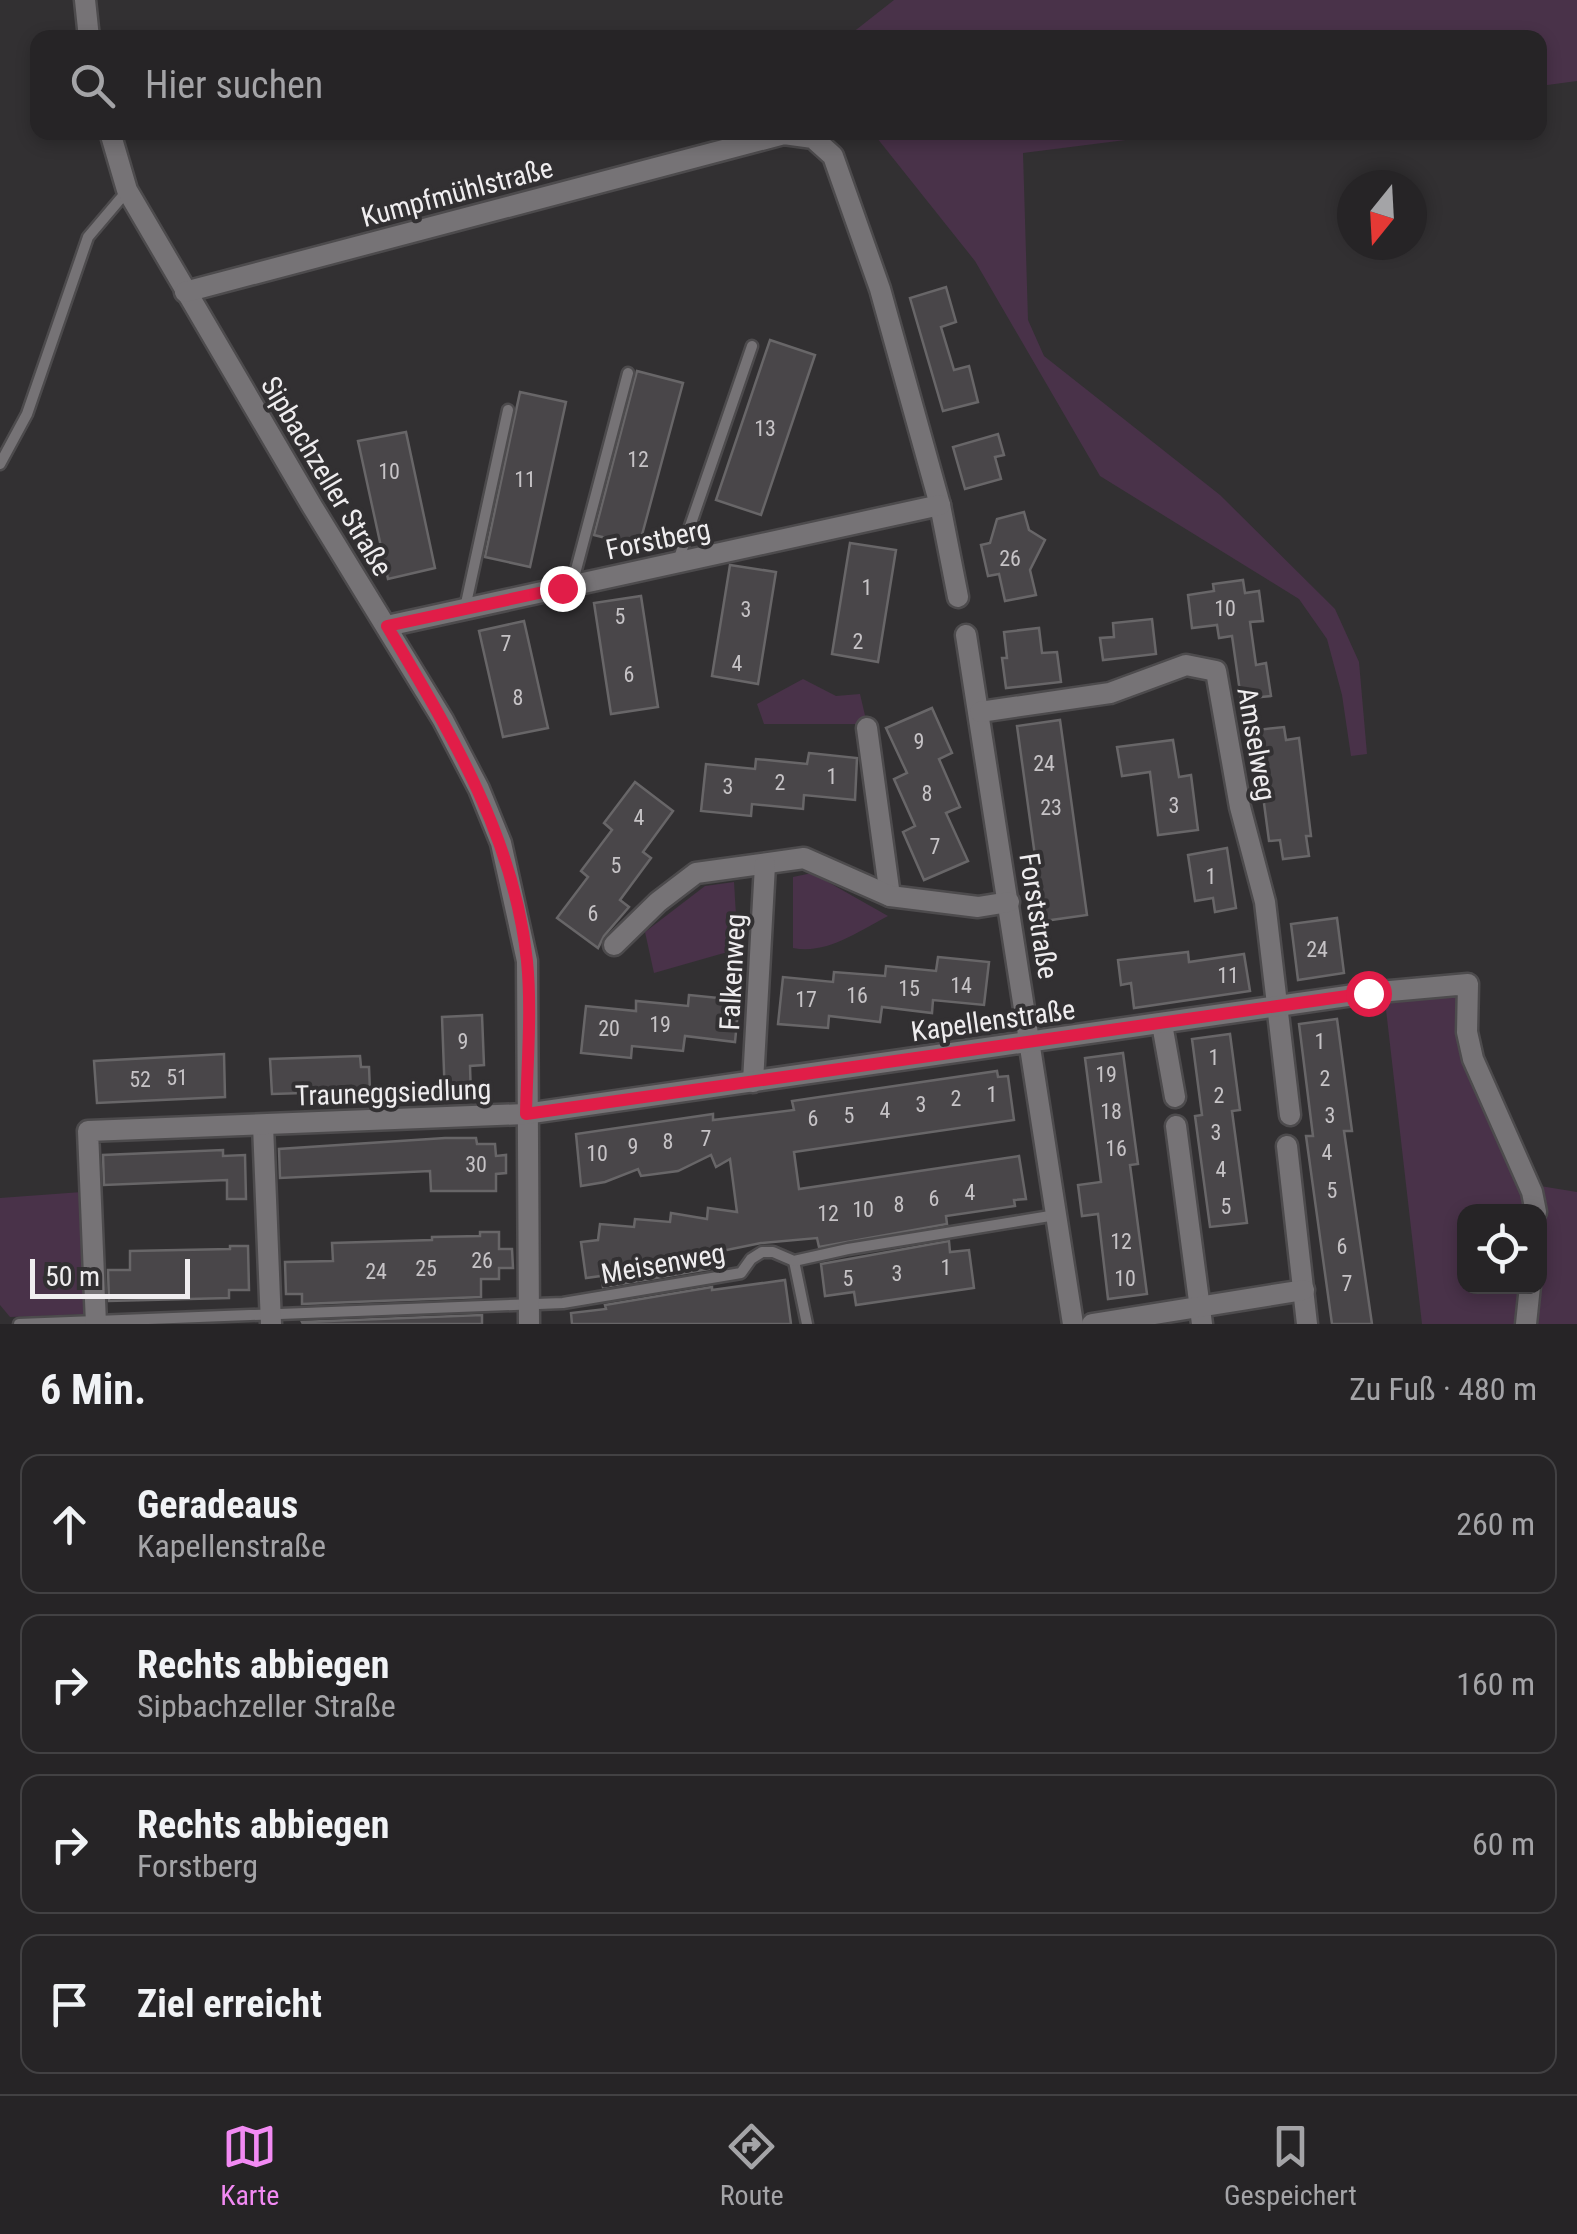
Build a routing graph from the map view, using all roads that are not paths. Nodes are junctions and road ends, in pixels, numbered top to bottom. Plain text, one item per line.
1 (85, 0) edge
2 (88, 30) edge
3 (112, 140) edge
4 (761, 140) edge
5 (815, 140) edge
6 (127, 190) junction
7 (185, 292) junction
8 (752, 346) dead end
9 (628, 373) dead end
10 (508, 410) dead end
11 (0, 464) edge
12 (940, 505) junction
13 (678, 562) junction
14 (571, 586) junction
15 (958, 597) dead end
16 (464, 609) junction
17 (387, 626) junction
18 (966, 635) dead end
19 (980, 712) junction
20 (867, 728) dead end
21 (765, 865) junction
22 (890, 896) junction
23 (1010, 902) junction
24 (614, 945) dead end
25 (1277, 1006) junction
26 (1162, 1024) junction
27 (1031, 1043) junction
28 (753, 1082) junction
29 (1175, 1098) dead end
30 (526, 1114) junction
31 (1290, 1115) dead end
32 (263, 1125) junction
33 (1176, 1126) dead end
34 (1287, 1146) dead end
35 (1534, 1204) edge
36 (1057, 1214) junction
37 (794, 1262) junction
38 (1304, 1290) junction
39 (1529, 1294) edge
40 (529, 1314) edge
41 (1201, 1316) edge
42 (270, 1319) edge
43 (96, 1322) edge
44 (19, 1324) edge
45 (806, 1324) edge
46 (1074, 1324) edge
47 (1092, 1324) edge
48 (1307, 1324) edge
49 (1526, 1324) edge

1 - 2 street
3 - 6 street, Sipbachzeller Straße
4 - 7 street, Kumpfmühlstraße
5 - 12 street, Kumpfmühlstraße
6 - 7 street, Sipbachzeller Straße
6 - 11 lane
7 - 17 street, Sipbachzeller Straße
8 - 13 lane
9 - 14 lane
10 - 16 lane
12 - 13 street, Forstberg
12 - 15 street
13 - 14 street, Forstberg
14 - 16 street, Forstberg
16 - 17 street, Forstberg
17 - 30 street, Sipbachzeller Straße
18 - 19 street, Forststraße
19 - 23 street, Forststraße
19 - 25 street, Amselweg
20 - 22 street
21 - 22 street
21 - 24 street
21 - 28 street, Falkenweg
22 - 23 street
23 - 27 street, Forststraße
25 - 26 street, Kapellenstraße
25 - 31 street
25 - 35 street, Kapellenstraße
26 - 27 street, Kapellenstraße
26 - 29 street
27 - 28 street, Kapellenstraße
27 - 36 street, Forststraße
28 - 30 street, Kapellenstraße
30 - 32 street, Trauneggsiedlung
30 - 40 street, Sipbachzeller Straße
32 - 42 street, Trauneggsiedlung
32 - 43 street, Trauneggsiedlung
33 - 41 street
34 - 38 street
36 - 37 lane, Meisenweg
36 - 46 street, Forststraße
37 - 40 lane, Meisenweg
37 - 45 lane
38 - 41 street
38 - 48 street
39 - 49 street
40 - 42 lane
41 - 47 street
42 - 43 lane
43 - 44 lane

